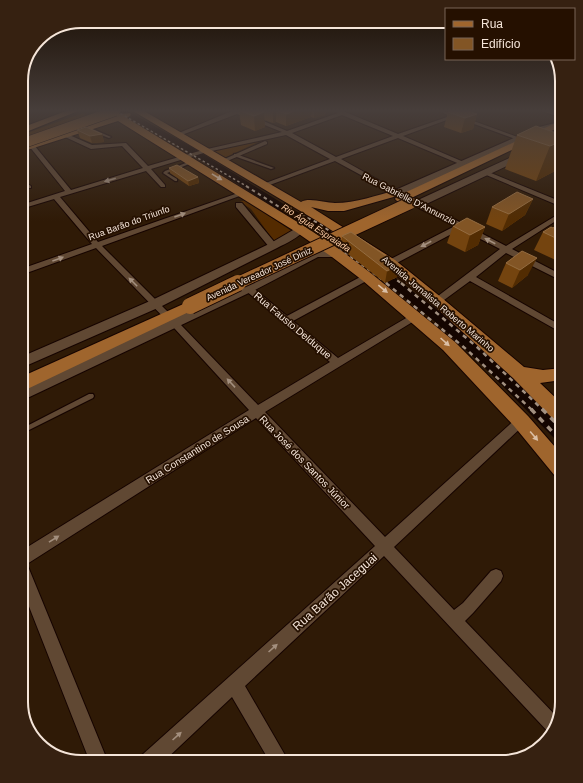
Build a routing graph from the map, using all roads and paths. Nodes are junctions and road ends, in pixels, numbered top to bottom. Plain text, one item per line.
1 (33, 148) edge
2 (127, 148) edge
3 (168, 148) edge
4 (198, 148) edge
5 (216, 148) edge
6 (222, 148) edge
7 (255, 148) edge
8 (313, 148) edge
9 (366, 148) edge
10 (425, 148) edge
11 (501, 148) edge
12 (513, 148) edge
13 (539, 148) edge
14 (542, 148) edge
15 (551, 150) edge
16 (204, 151) junction
17 (235, 155) junction
18 (187, 159) junction
19 (335, 159) junction
20 (223, 161) junction
21 (464, 164) junction
22 (272, 168) dead end
23 (147, 169) junction
24 (486, 173) junction
25 (176, 180) dead end
26 (265, 185) junction
27 (163, 186) dead end
28 (69, 192) junction
29 (55, 196) junction
30 (241, 199) junction
31 (292, 200) junction
32 (407, 200) junction
33 (555, 202) edge
34 (28, 205) edge
35 (344, 207) junction
36 (555, 218) edge
37 (461, 226) junction
38 (366, 228) junction
39 (296, 233) junction
40 (353, 237) junction
41 (97, 245) junction
42 (273, 246) junction
43 (506, 249) junction
44 (316, 253) junction
45 (337, 254) junction
46 (390, 263) junction
47 (28, 270) edge
48 (555, 274) edge
49 (368, 277) junction
50 (470, 277) junction
51 (248, 288) junction
52 (437, 301) junction
53 (164, 313) junction
54 (416, 316) junction
55 (287, 320) junction
56 (555, 326) edge
57 (28, 361) edge
58 (338, 363) junction
59 (28, 369) edge
60 (520, 373) junction
61 (555, 375) edge
62 (28, 381) edge
63 (28, 391) edge
64 (91, 396) dead end
65 (555, 405) edge
66 (257, 412) junction
67 (521, 422) junction
68 (28, 428) edge
69 (555, 462) edge
70 (385, 546) junction
71 (28, 556) edge
72 (496, 576) dead end
73 (28, 584) edge
74 (454, 620) junction
75 (234, 684) junction
76 (551, 723) edge
77 (96, 755) edge
78 (157, 755) edge
79 (276, 755) edge

1 - 28 street
2 - 23 street
3 - 18 main road, Avenida Jornalista Roberto Marinho
4 - 16 main road, Avenida Jornalista Roberto Marinho
5 - 16 street
6 - 17 street
7 - 17 street
8 - 19 street, Rua Gabrielle D'Annunzio
9 - 19 street
10 - 21 street
11 - 21 street, Avenida Vereador José Diniz
12 - 32 main road, Avenida Vereador José Diniz
13 - 24 street, Avenida Vereador José Diniz
14 - 15 street
16 - 18 street
16 - 20 main road, Avenida Jornalista Roberto Marinho
17 - 20 street
17 - 22 lane
18 - 23 street
18 - 25 lane
18 -> 30 main road, Avenida Jornalista Roberto Marinho
19 - 26 street
19 - 32 street, Rua Gabrielle D'Annunzio
20 - 26 main road, Avenida Jornalista Roberto Marinho
21 - 32 street, Avenida Vereador José Diniz
23 - 27 street
23 -> 28 street
24 - 32 street, Avenida Vereador José Diniz
24 - 33 street
26 - 31 main road, Avenida Jornalista Roberto Marinho
28 - 29 street
29 - 34 street
29 - 41 street, Rua José dos Santos Júnior
30 - 39 main road, Avenida Jornalista Roberto Marinho
41 -> 30 street, Rua Barão do Triunfo
30 - 42 street
31 - 35 main road
31 - 40 main road, Avenida Jornalista Roberto Marinho
32 - 35 main road
32 - 37 street, Rua Gabrielle D'Annunzio
32 - 38 main road
32 - 53 main road, Avenida Vereador José Diniz, bridge
35 - 38 main road
36 - 43 street
43 -> 37 street, Rua Gabrielle D'Annunzio
37 -> 46 street
38 - 40 main road
39 - 42 street, Avenida Vereador José Diniz
39 - 44 street
39 - 45 main road, Avenida Jornalista Roberto Marinho
40 - 46 main road, Avenida Jornalista Roberto Marinho
47 -> 41 street, Rua Barão do Triunfo
53 -> 41 street, Rua José dos Santos Júnior
42 - 53 street, Avenida Vereador José Diniz
43 - 48 street, Rua Gabrielle D'Annunzio
43 - 50 street
44 - 45 street, Avenida Vereador José Diniz
44 - 51 street, Avenida Vereador José Diniz
45 - 49 main road, Avenida Jornalista Roberto Marinho
46 - 52 main road, Avenida Jornalista Roberto Marinho
49 -> 54 main road, Avenida Jornalista Roberto Marinho
49 - 55 street
50 - 52 street
50 - 56 street
51 - 53 street, Avenida Vereador José Diniz
51 - 55 street, Rua Fausto Delduque
52 - 60 main road, Avenida Jornalista Roberto Marinho
53 - 57 street, Avenida Vereador José Diniz
53 - 59 main road, Avenida Vereador José Diniz
53 - 62 main road, Avenida Vereador José Diniz
53 - 63 street, Avenida Vereador José Diniz
66 -> 53 street, Rua José dos Santos Júnior
54 - 58 street, Rua Constantino de Sousa
54 -> 67 main road, Avenida Jornalista Roberto Marinho
55 - 58 street, Rua Fausto Delduque
58 - 66 street, Rua Constantino de Sousa
60 - 61 main road
60 - 65 main road, Avenida Jornalista Roberto Marinho
64 - 68 lane
66 - 70 street, Rua José dos Santos Júnior
71 -> 66 street, Rua Constantino de Sousa
67 -> 69 main road, Avenida Jornalista Roberto Marinho
67 - 70 street, Rua Barão Jaceguai
70 - 74 street, Rua José dos Santos Júnior
75 -> 70 street, Rua Barão Jaceguai
72 - 74 street
73 - 77 street
74 - 76 street, Rua José dos Santos Júnior
78 -> 75 street, Rua Barão Jaceguai
75 - 79 street

